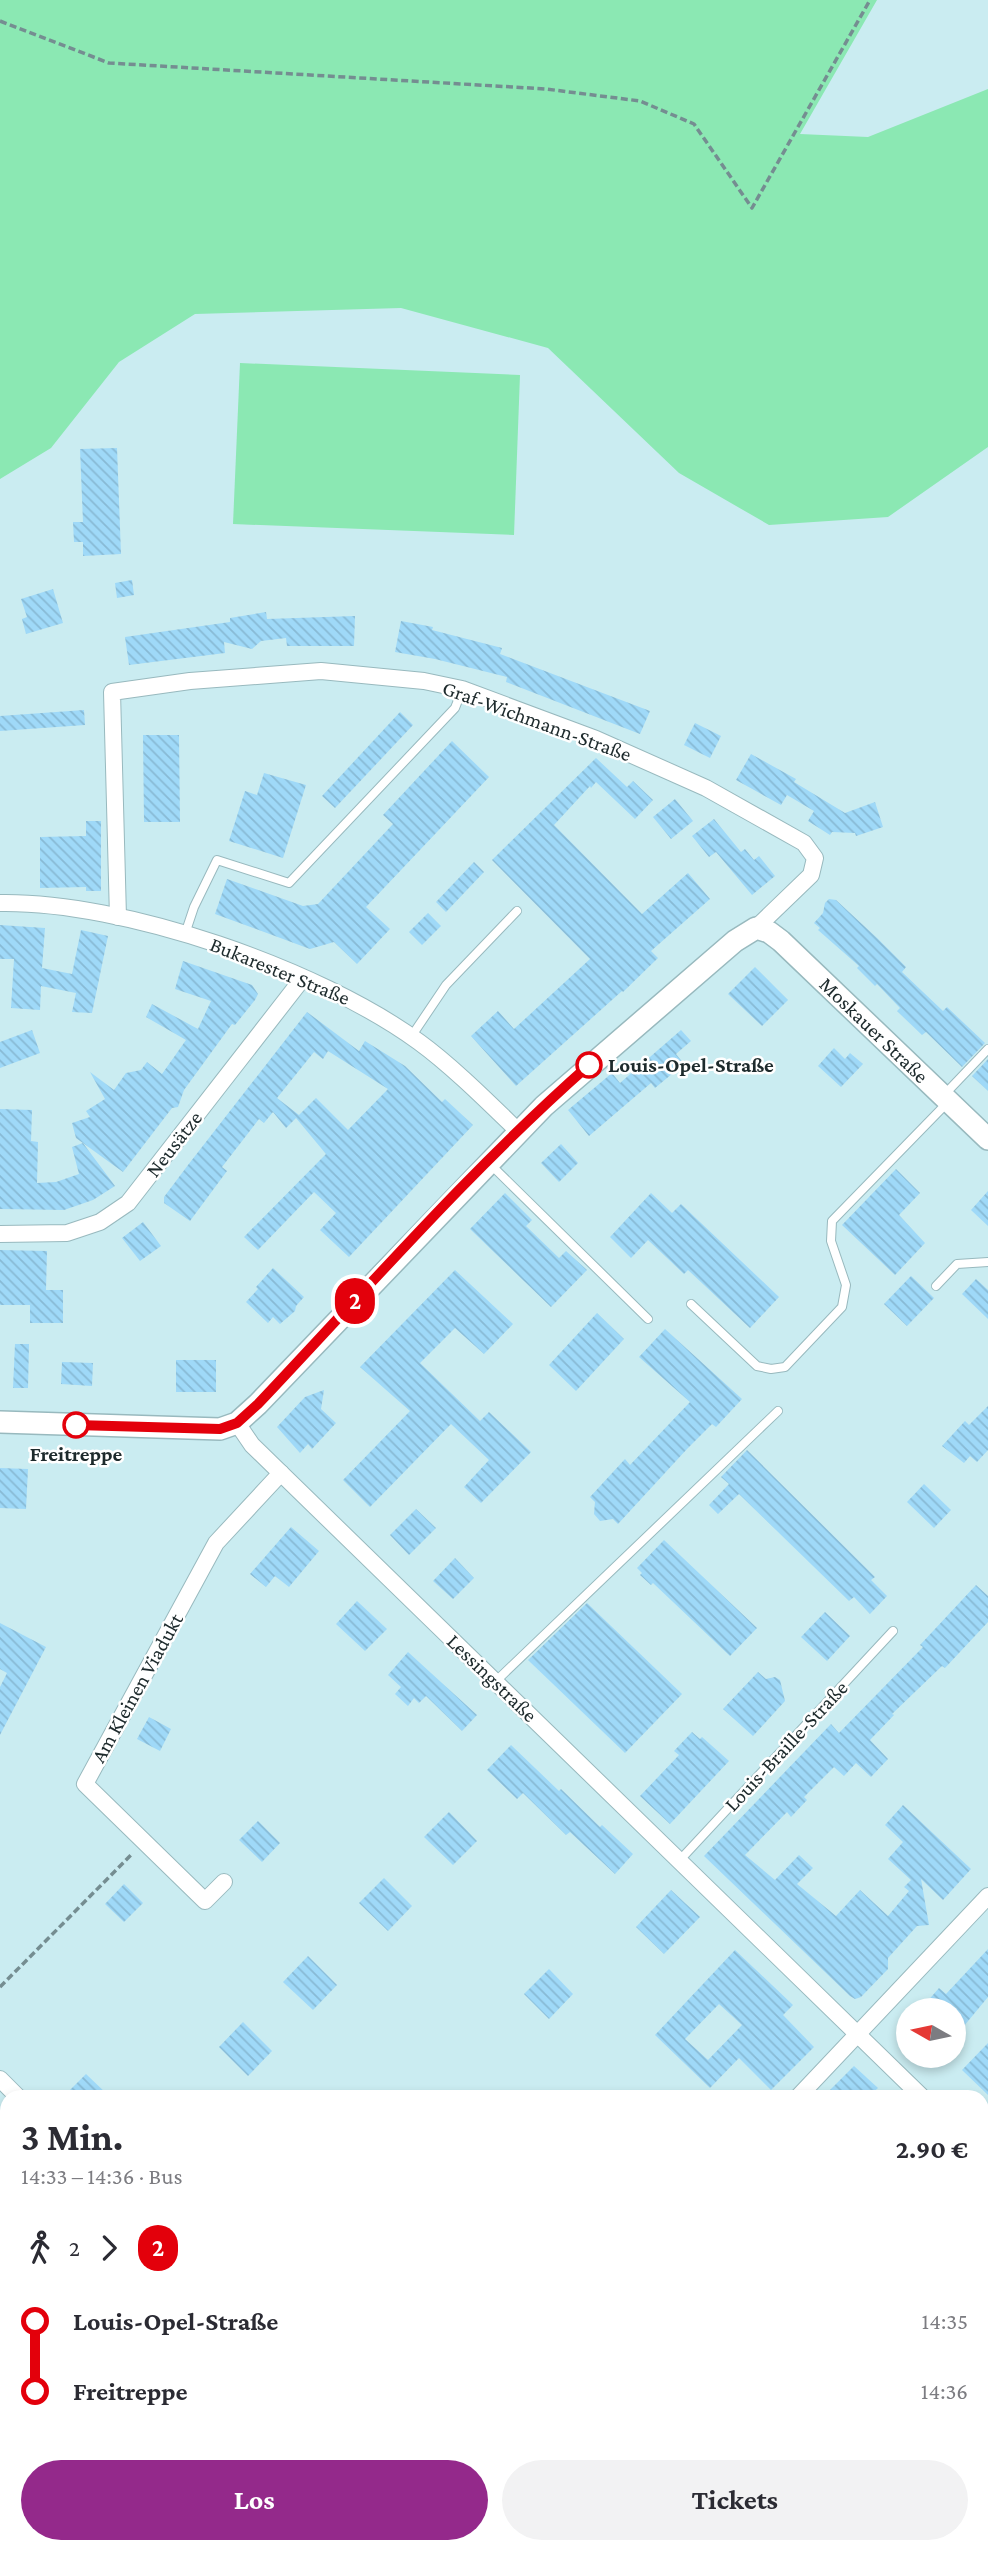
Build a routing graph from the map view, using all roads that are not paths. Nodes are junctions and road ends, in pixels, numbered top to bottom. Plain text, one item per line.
1 (463, 690) junction
2 (0, 903) edge
3 (517, 911) dead end
4 (118, 917) junction
5 (756, 928) junction
6 (185, 934) junction
7 (303, 978) junction
8 (411, 1037) junction
9 (988, 1049) edge
10 (946, 1099) junction
11 (518, 1131) junction
12 (988, 1139) edge
13 (488, 1162) junction
14 (0, 1234) edge
15 (987, 1260) edge
16 (936, 1286) dead end
17 (691, 1304) dead end
18 (648, 1319) dead end
19 (778, 1411) dead end
20 (0, 1422) edge
21 (237, 1423) junction
22 (281, 1473) junction
23 (893, 1631) dead end
24 (495, 1682) junction
25 (679, 1861) junction
26 (224, 1882) dead end
27 (988, 1896) edge
28 (858, 2035) junction
29 (805, 2090) edge
30 (915, 2090) edge

1 - 4 street, Graf-Wichmann-Straße
1 - 5 street, Graf-Wichmann-Straße
1 - 6 lane
2 - 4 street, Bukarester Straße
3 - 8 lane
4 - 6 street, Bukarester Straße
5 - 10 main road, Moskauer Straße
5 - 11 main road
6 - 7 street, Bukarester Straße
7 - 8 street, Bukarester Straße
7 - 14 street, Neusätze
8 - 11 street, Bukarester Straße
9 - 10 lane
10 - 12 main road, Moskauer Straße
10 - 17 lane
11 - 13 main road
13 - 18 lane
13 - 21 main road
15 - 16 lane
19 - 24 lane
20 - 21 main road
21 - 22 street, Lessingstraße
22 - 24 street, Lessingstraße
22 - 26 street, Am Kleinen Viadukt
23 - 25 lane, Louis-Braille-Straße
24 - 25 street, Lessingstraße
25 - 28 street, Lessingstraße
27 - 28 street
28 - 29 street
28 - 30 street, Lessingstraße

